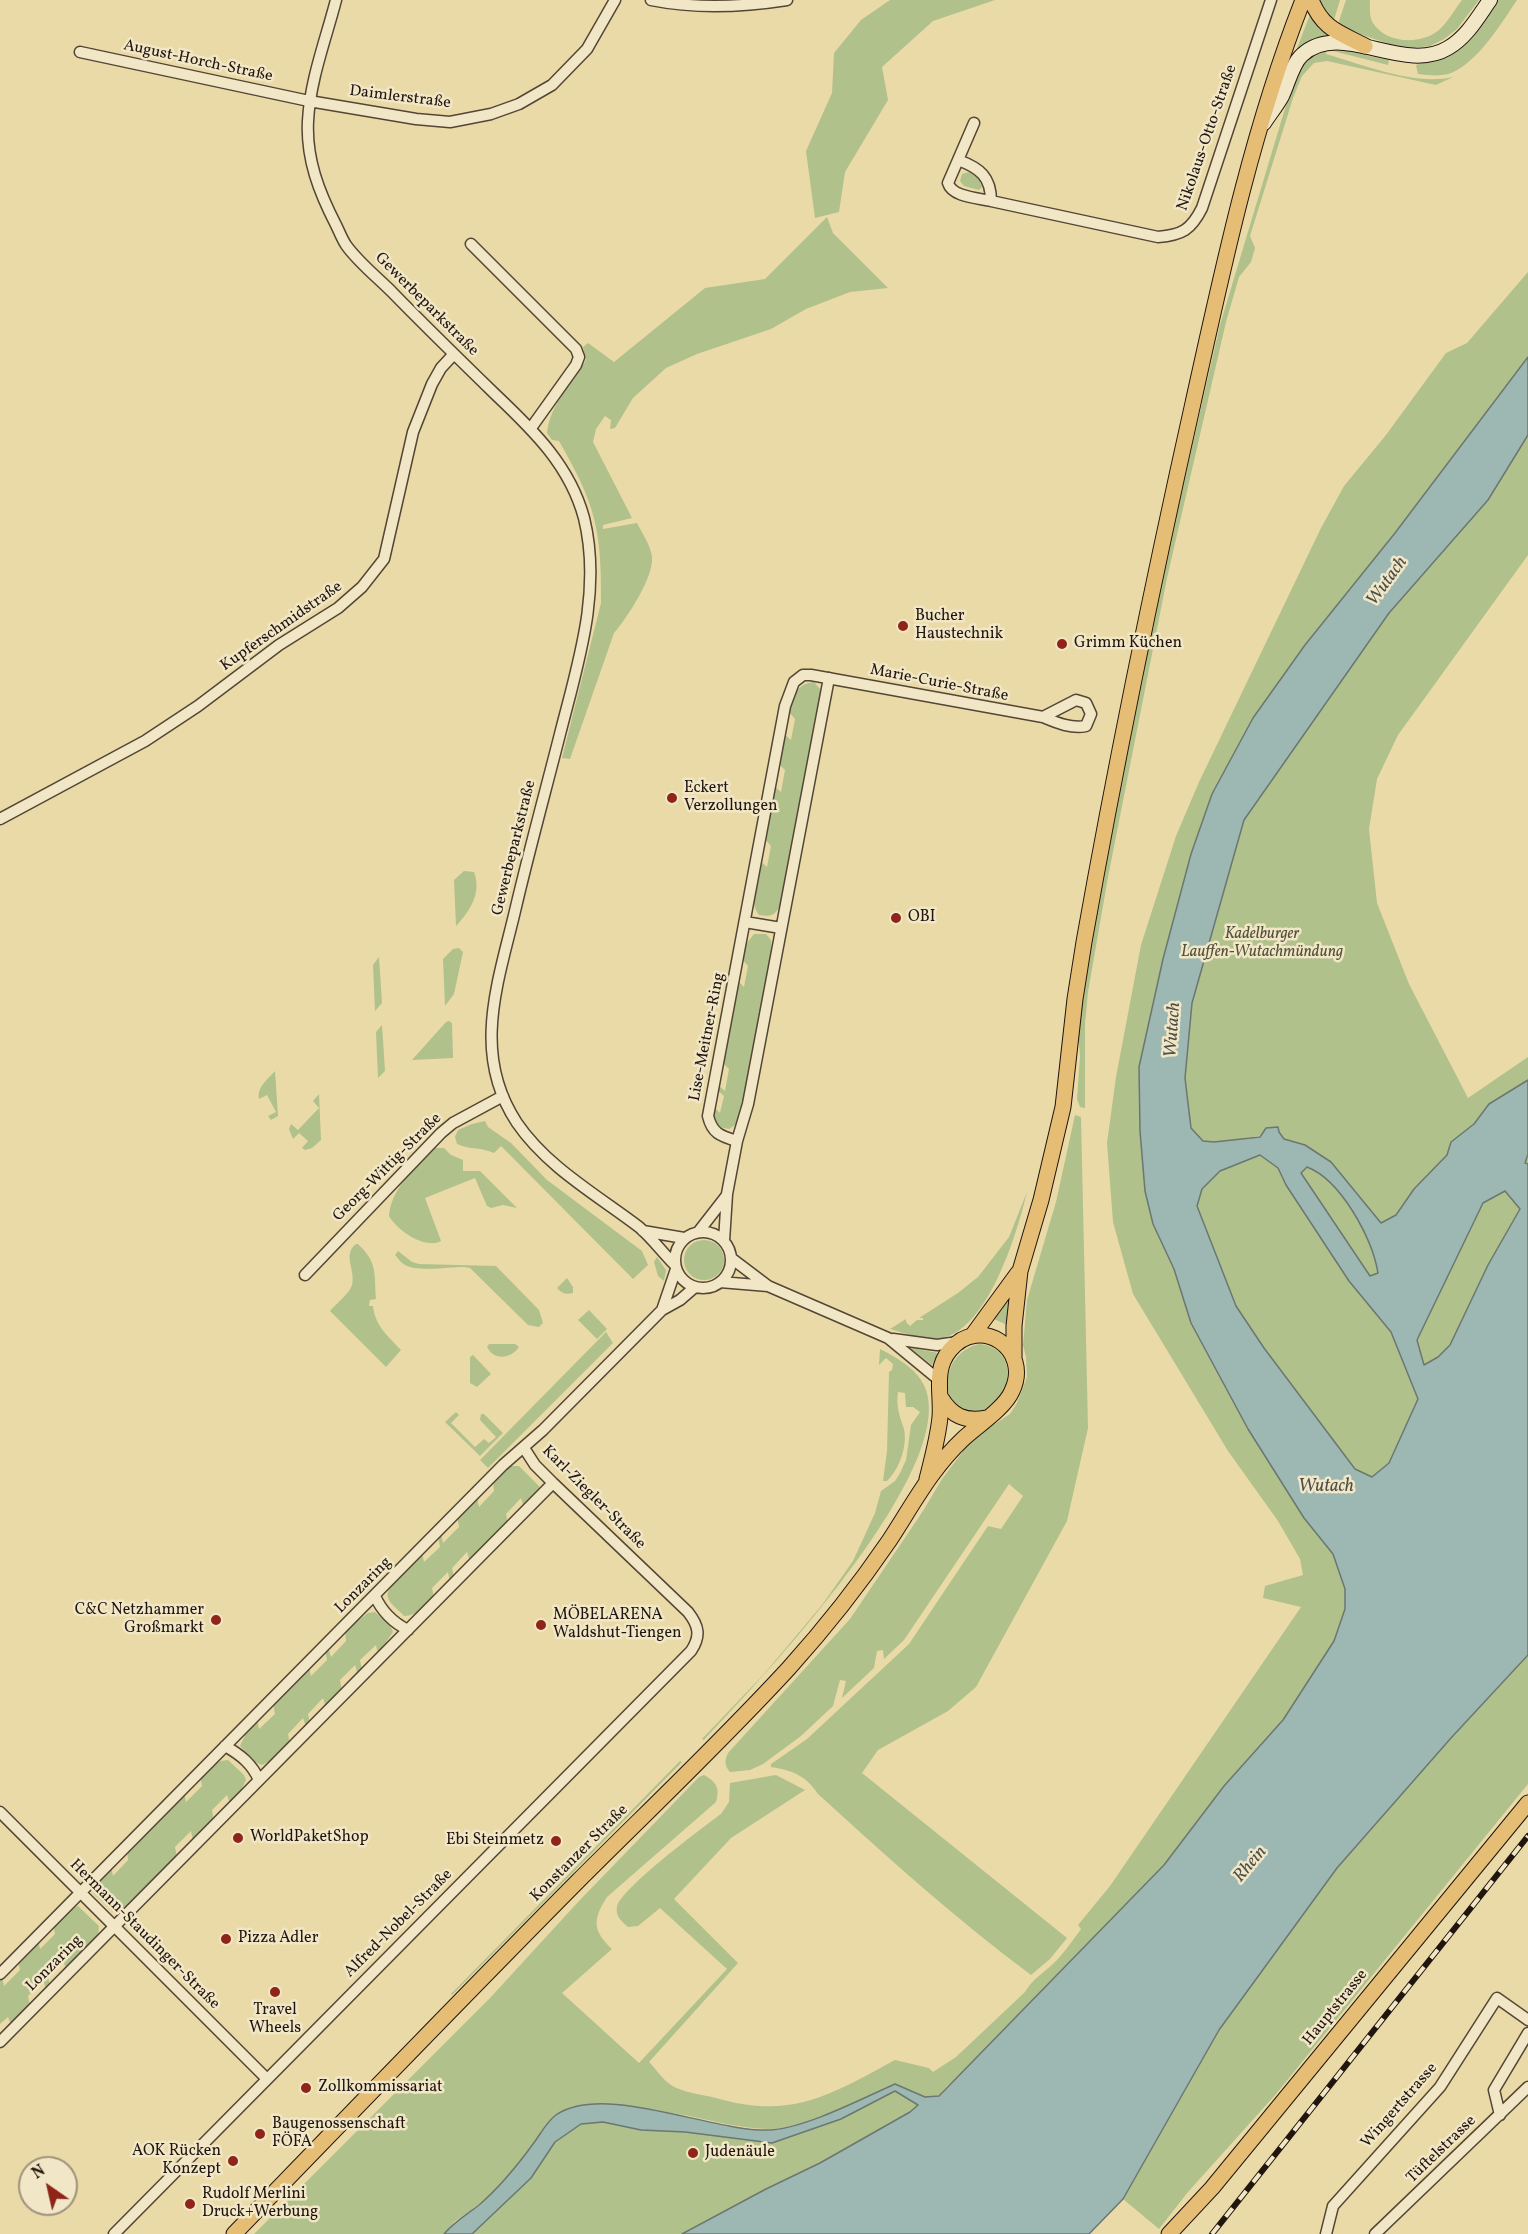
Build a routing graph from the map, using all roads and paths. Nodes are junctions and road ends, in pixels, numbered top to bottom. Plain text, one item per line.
1 (336, 0) edge
2 (615, 0) edge
3 (651, 0) edge
4 (787, 0) edge
5 (1271, 0) edge
6 (1303, 0) edge
7 (1311, 0) edge
8 (1490, 0) edge
9 (1365, 46) junction
10 (80, 52) dead end
11 (309, 101) junction
12 (974, 123) dead end
13 (1259, 132) junction
14 (958, 159) junction
15 (991, 201) junction
16 (471, 244) dead end
17 (453, 355) junction
18 (531, 428) junction
19 (829, 678) junction
20 (1044, 717) dead end
21 (0, 819) edge
22 (745, 922) junction
23 (781, 928) junction
24 (503, 1096) junction
25 (737, 1141) junction
26 (727, 1194) junction
27 (643, 1230) junction
28 (699, 1232) junction
29 (684, 1238) junction
30 (724, 1241) junction
31 (731, 1258) junction
32 (675, 1267) junction
33 (1020, 1271) junction
34 (305, 1275) dead end
35 (720, 1282) junction
36 (768, 1286) junction
37 (696, 1287) junction
38 (662, 1310) junction
39 (888, 1338) junction
40 (965, 1339) junction
41 (1014, 1358) junction
42 (939, 1380) junction
43 (941, 1398) junction
44 (986, 1418) junction
45 (524, 1448) junction
46 (927, 1479) junction
47 (553, 1483) junction
48 (375, 1596) junction
49 (408, 1630) junction
50 (698, 1632) joint
51 (225, 1746) junction
52 (259, 1780) junction
53 (1528, 1803) edge
54 (0, 1812) edge
55 (80, 1892) junction
56 (114, 1927) junction
57 (0, 1974) edge
58 (1528, 2020) edge
59 (1528, 2033) edge
60 (0, 2042) edge
61 (267, 2079) junction
62 (1528, 2086) edge
63 (1500, 2115) junction
64 (114, 2234) edge
65 (234, 2234) edge
66 (1169, 2234) edge
67 (1326, 2234) edge
68 (1376, 2234) edge

1 - 11 street
2 - 11 street, Daimlerstraße
3 - 4 street
5 - 15 street, Nikolaus-Otto-Straße
6 - 13 main road
7 - 9 main road
8 - 9 main road
9 - 13 main road
10 - 11 street, August-Horch-Straße
11 - 17 street, Gewerbeparkstraße
12 - 14 street, Nikolaus-Otto-Straße
13 - 33 main road
14 - 15 street
14 - 15 street, Nikolaus-Otto-Straße
16 - 18 street
17 - 18 street, Gewerbeparkstraße
17 - 21 street, Kupferschmidstraße
18 - 24 street, Gewerbeparkstraße
19 - 20 street, Marie-Curie-Straße
19 - 22 street, Lise-Meitner-Ring
19 - 23 street
22 - 23 street
22 - 25 street, Lise-Meitner-Ring
23 - 25 street
24 - 27 street, Gewerbeparkstraße
24 - 34 street, Georg-Wittig-Straße
25 - 26 street
26 - 28 street
26 - 30 street
27 - 29 street, Gewerbeparkstraße
27 - 32 street, Gewerbeparkstraße
28 - 29 street
28 - 30 street
29 - 32 street
30 - 31 street
31 - 35 street
31 - 36 street
32 - 37 street, Gewerbeparkstraße
32 - 38 street, Karl-Ziegler-Straße
33 - 40 main road, Konstanzer Straße
33 - 41 main road, Konstanzer Straße
35 - 36 street
35 - 37 street
36 - 39 street
37 - 38 street, Karl-Ziegler-Straße
38 - 45 street, Karl-Ziegler-Straße
39 - 40 street
39 - 42 street
40 - 41 main road
40 - 42 main road, Konstanzer Straße
41 - 44 main road, Konstanzer Straße
42 - 43 main road, Konstanzer Straße
43 - 44 main road
43 - 46 main road, Konstanzer Straße
44 - 46 main road, Konstanzer Straße
45 - 47 street, Karl-Ziegler-Straße
45 - 48 street, Lonzaring
46 - 65 main road, Konstanzer Straße
47 - 49 street, Lonzaring
47 - 50 street, Karl-Ziegler-Straße
48 - 49 street
48 - 51 street, Lonzaring
49 - 52 street, Lonzaring
50 - 61 street, Alfred-Nobel-Straße
51 - 52 street
51 - 55 street, Lonzaring
52 - 56 street, Lonzaring
53 - 66 main road, Hauptstrasse
54 - 55 street, Hermann-Staudinger-Straße
55 - 56 street, Hermann-Staudinger-Straße
55 - 57 street, Lonzaring
56 - 60 street, Lonzaring
56 - 61 street, Hermann-Staudinger-Straße
58 - 67 street, Wingertstrasse
59 - 63 street
61 - 64 street, Alfred-Nobel-Straße
62 - 63 street, Tüftelstrasse
63 - 68 street, Tüftelstrasse

